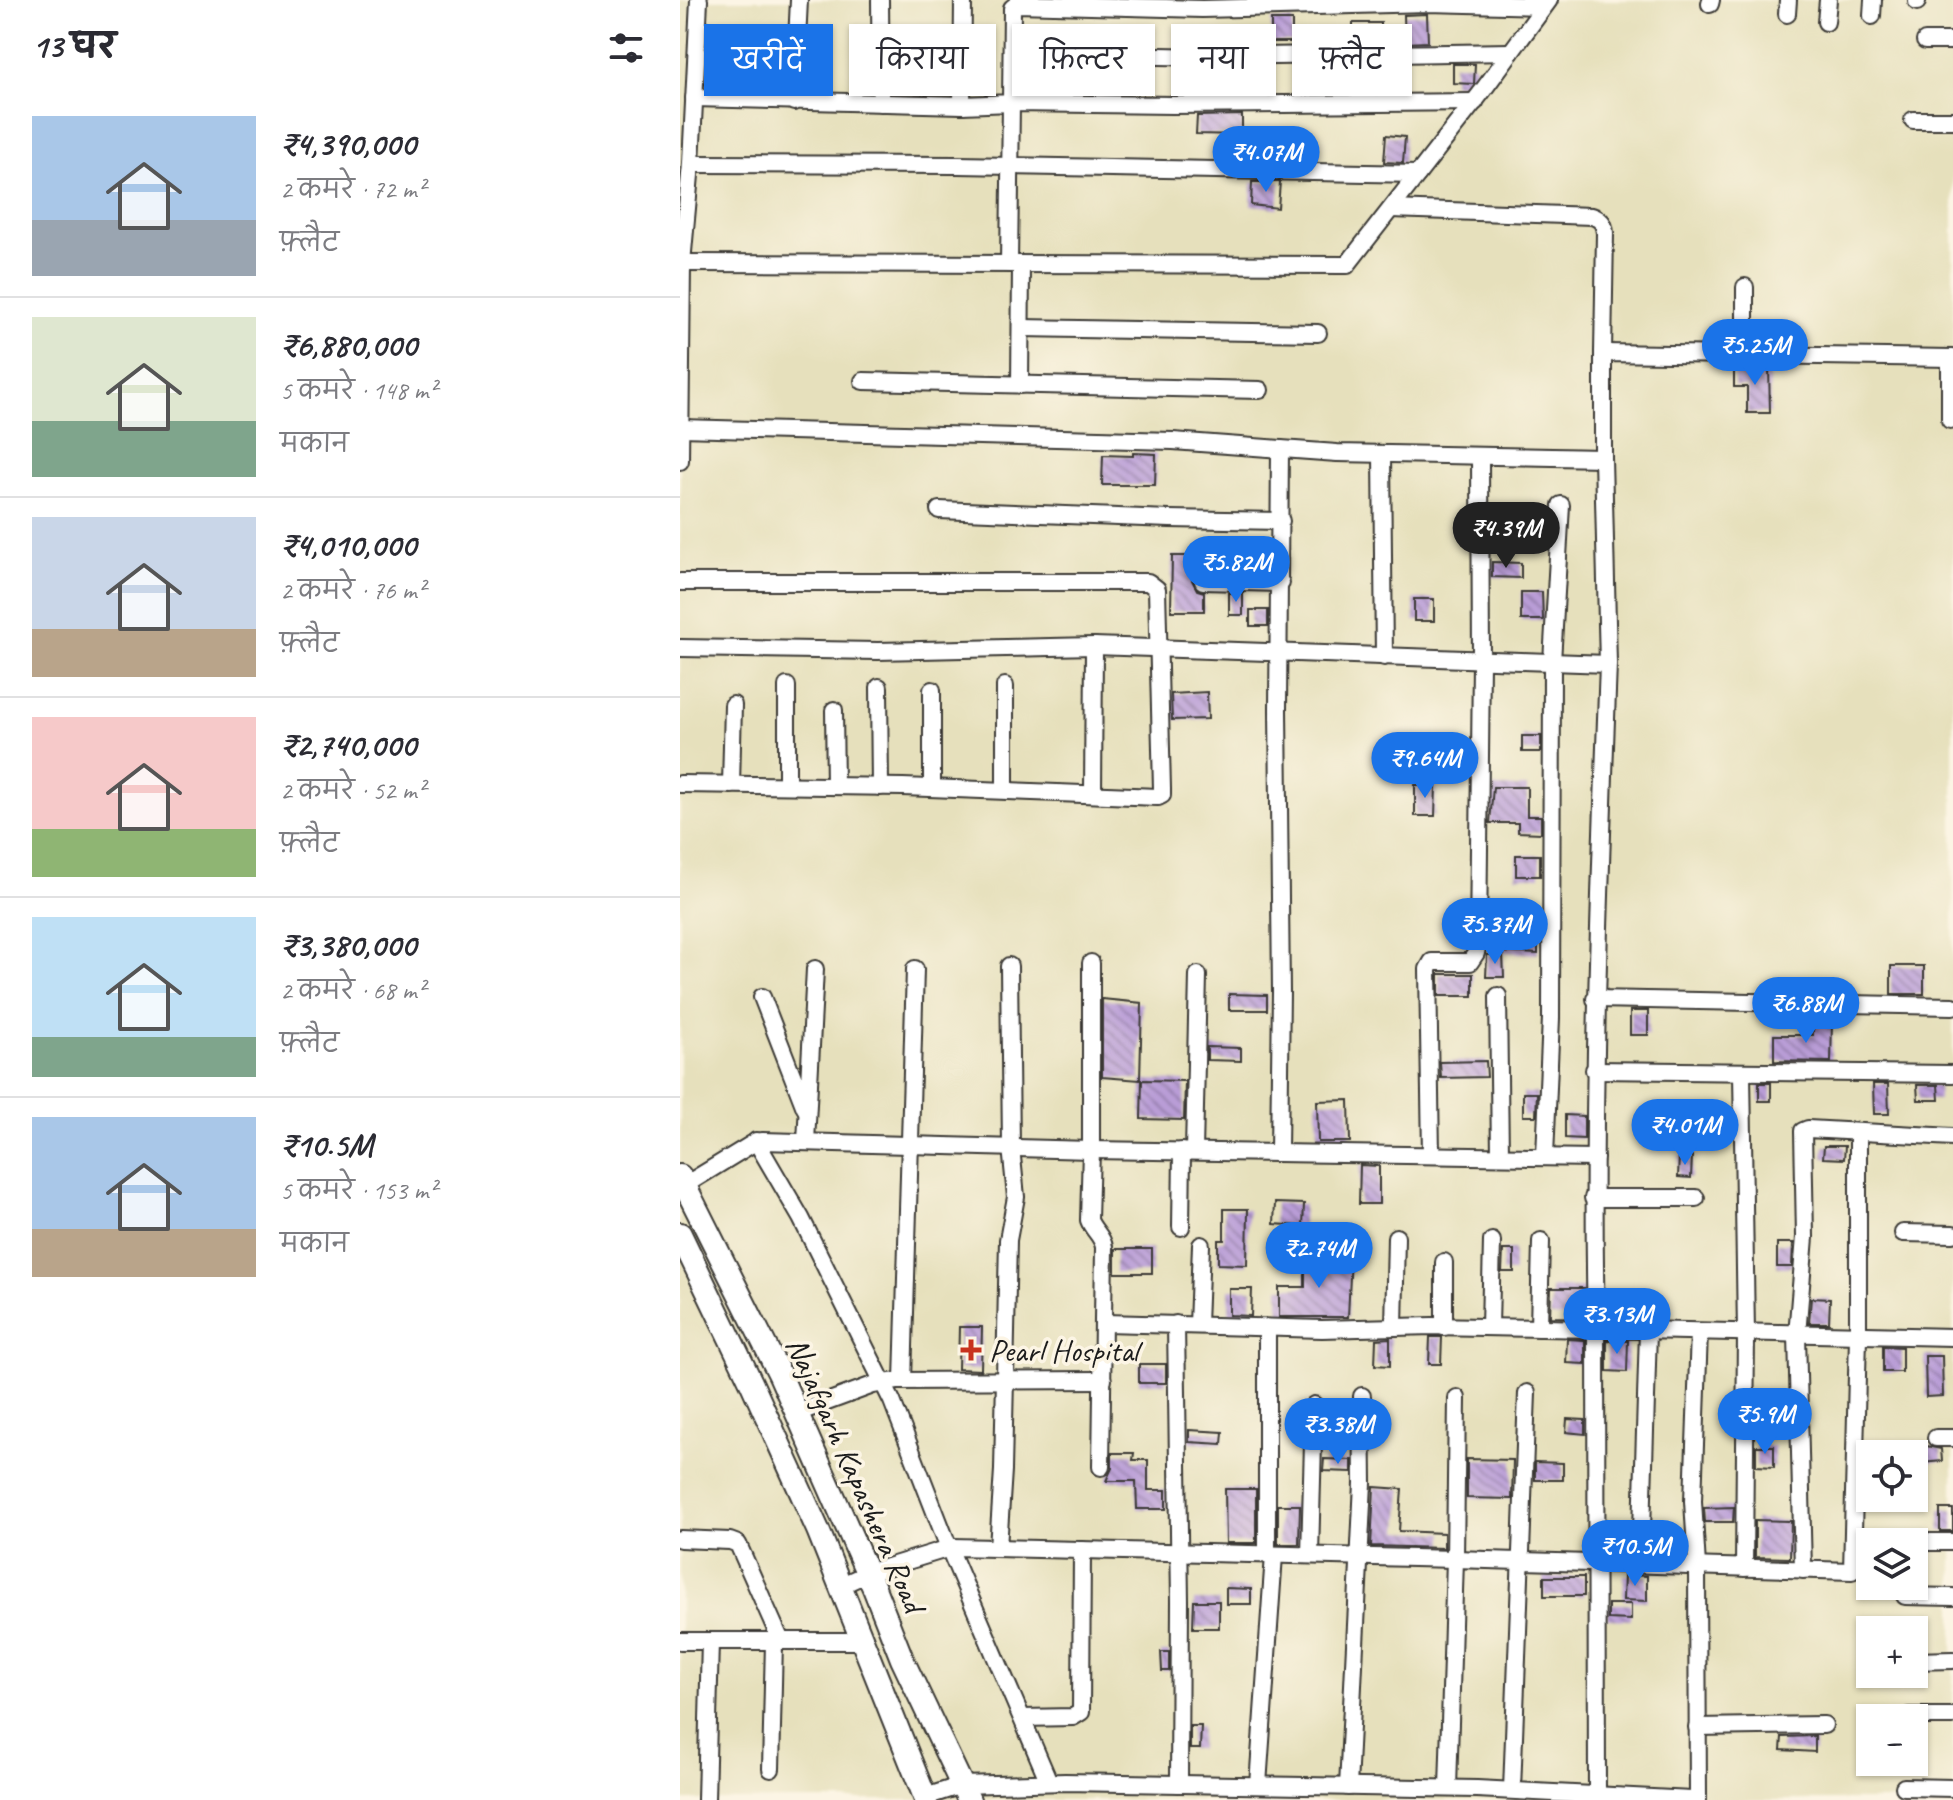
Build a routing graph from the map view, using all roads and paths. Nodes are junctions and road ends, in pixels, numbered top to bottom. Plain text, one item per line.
1 (699, 0) edge
2 (799, 0) edge
3 (880, 0) edge
4 (963, 0) edge
5 (1828, 0) edge
6 (1033, 2) edge
7 (1429, 2) edge
8 (1546, 3) edge
9 (1826, 22) dead end
10 (1012, 24) edge
11 (1925, 41) dead end
12 (1953, 41) edge
13 (1511, 52) junction
14 (1155, 56) edge
15 (1012, 78) edge
16 (694, 98) junction
17 (794, 102) junction
18 (1475, 102) junction
19 (881, 103) junction
20 (1011, 103) junction
21 (962, 105) junction
22 (1913, 120) dead end
23 (1953, 120) edge
24 (691, 164) junction
25 (1011, 167) junction
26 (1418, 174) junction
27 (1391, 209) junction
28 (681, 263) edge
29 (1015, 264) junction
30 (1745, 287) dead end
31 (1021, 328) junction
32 (1318, 333) dead end
33 (1603, 353) junction
34 (1745, 354) junction
35 (1952, 358) edge
36 (863, 381) dead end
37 (1020, 385) junction
38 (1260, 390) dead end
39 (1950, 420) dead end
40 (680, 428) edge
41 (1280, 449) junction
42 (1382, 454) junction
43 (1480, 457) junction
44 (1603, 458) junction
45 (680, 461) edge
46 (1561, 505) dead end
47 (939, 510) dead end
48 (1281, 521) junction
49 (1203, 581) dead end
50 (680, 582) edge
51 (1281, 583) junction
52 (1094, 646) junction
53 (680, 648) edge
54 (1156, 648) junction
55 (1280, 652) junction
56 (1384, 657) junction
57 (1481, 661) junction
58 (1552, 662) junction
59 (1608, 664) junction
60 (787, 686) dead end
61 (1005, 686) dead end
62 (879, 687) dead end
63 (932, 690) dead end
64 (733, 705) dead end
65 (834, 710) dead end
66 (680, 784) edge
67 (731, 785) junction
68 (787, 785) junction
69 (835, 786) junction
70 (880, 787) junction
71 (932, 788) junction
72 (1005, 790) junction
73 (1093, 794) junction
74 (1091, 963) dead end
75 (1009, 966) dead end
76 (815, 969) dead end
77 (915, 969) dead end
78 (1198, 975) dead end
79 (1498, 996) dead end
80 (762, 997) dead end
81 (1595, 999) junction
82 (1953, 1006) edge
83 (1594, 1070) junction
84 (1742, 1072) junction
85 (1953, 1074) edge
86 (808, 1114) junction
87 (1858, 1132) junction
88 (1953, 1137) edge
89 (756, 1141) junction
90 (806, 1142) junction
91 (911, 1145) junction
92 (1011, 1147) junction
93 (1091, 1150) junction
94 (1188, 1151) junction
95 (1279, 1152) junction
96 (1431, 1154) junction
97 (1500, 1155) junction
98 (1545, 1156) junction
99 (1595, 1158) junction
100 (682, 1180) edge
101 (1593, 1198) junction
102 (1696, 1198) dead end
103 (1181, 1227) dead end
104 (1903, 1233) dead end
105 (1953, 1234) edge
106 (712, 1237) junction
107 (1396, 1237) dead end
108 (1492, 1241) dead end
109 (1541, 1241) dead end
110 (1201, 1245) dead end
111 (683, 1246) edge
112 (1444, 1262) dead end
113 (1105, 1323) junction
114 (1176, 1324) junction
115 (1198, 1325) junction
116 (1394, 1327) junction
117 (1444, 1327) junction
118 (1490, 1327) junction
119 (1267, 1328) junction
120 (1539, 1328) junction
121 (1596, 1329) junction
122 (1648, 1331) junction
123 (1699, 1332) junction
124 (1746, 1333) junction
125 (1797, 1335) junction
126 (1858, 1336) junction
127 (1953, 1337) edge
128 (1103, 1380) junction
129 (903, 1381) junction
130 (1004, 1382) junction
131 (883, 1383) junction
132 (1527, 1393) dead end
133 (1362, 1396) dead end
134 (1457, 1398) dead end
135 (1314, 1405) dead end
136 (797, 1413) junction
137 (1101, 1467) dead end
138 (680, 1539) edge
139 (1928, 1542) edge
140 (1953, 1542) edge
141 (949, 1548) junction
142 (998, 1548) junction
143 (1082, 1550) junction
144 (1177, 1553) junction
145 (1271, 1554) junction
146 (1310, 1555) junction
147 (1358, 1556) junction
148 (1455, 1559) junction
149 (1523, 1560) junction
150 (1597, 1563) junction
151 (1641, 1564) junction
152 (1697, 1566) junction
153 (1744, 1568) junction
154 (1803, 1570) junction
155 (868, 1573) junction
156 (842, 1585) junction
157 (1928, 1596) edge
158 (1953, 1597) edge
159 (680, 1641) edge
160 (710, 1641) junction
161 (864, 1641) junction
162 (777, 1642) junction
163 (1953, 1660) edge
164 (1928, 1661) edge
165 (1928, 1716) edge
166 (1953, 1716) edge
167 (1022, 1718) junction
168 (1824, 1725) dead end
169 (1697, 1727) junction
170 (771, 1769) dead end
171 (1049, 1782) junction
172 (1179, 1784) junction
173 (1258, 1785) junction
174 (1348, 1787) junction
175 (1904, 1787) dead end
176 (1448, 1788) junction
177 (1953, 1788) edge
178 (1512, 1790) junction
179 (965, 1792) edge
180 (1486, 1795) edge
181 (1597, 1795) junction
182 (926, 1798) edge
183 (1614, 1798) edge
184 (706, 1800) edge
185 (1695, 1800) edge

1 - 16 street
2 - 17 street
3 - 19 street
4 - 21 street
5 - 9 street
6 - 7 street
6 - 10 street
7 - 8 street
8 - 13 street
11 - 12 street
13 - 14 street
13 - 18 street
15 - 20 street
16 - 17 street
16 - 24 street
17 - 19 street
18 - 20 street
18 - 26 street
19 - 21 street
20 - 21 street
20 - 25 street
22 - 23 street
24 - 25 street
24 - 28 street
25 - 26 street
25 - 29 street
26 - 27 street
27 - 29 street
27 - 33 street
28 - 29 street
28 - 40 street
29 - 31 street
30 - 34 street
31 - 32 street
31 - 37 street
33 - 34 street
33 - 44 street
34 - 35 street
35 - 39 street
36 - 37 street
37 - 38 street
40 - 41 street
40 - 45 street
41 - 42 street
41 - 48 street
42 - 43 street
42 - 56 street
43 - 44 street
43 - 57 street
44 - 59 street
46 - 58 street
47 - 48 street
48 - 51 street
49 - 51 street
50 - 54 street
51 - 55 street
52 - 53 street
52 - 54 street
52 - 73 street
54 - 55 street
54 - 73 street
55 - 56 street
55 - 95 street
56 - 57 street
57 - 58 street
57 - 96 street
58 - 59 street
58 - 98 street
59 - 81 street
60 - 68 street
61 - 72 street
62 - 70 street
63 - 71 street
64 - 67 street
65 - 69 street
66 - 67 street
67 - 68 street
68 - 69 street
69 - 70 street
70 - 71 street
71 - 72 street
72 - 73 street
74 - 93 street
75 - 92 street
76 - 86 street
77 - 91 street
78 - 94 street
79 - 97 street
80 - 86 street
81 - 82 street
81 - 83 street
83 - 84 street
83 - 99 street
84 - 85 street
84 - 124 street
86 - 90 street
87 - 88 street
87 - 125 street
87 - 126 street
89 - 90 street
89 - 100 street
89 - 131 street
90 - 91 street
91 - 92 street
91 - 129 street
92 - 93 street
92 - 130 street
93 - 94 street
93 - 113 street
94 - 95 street
94 - 103 street
95 - 96 street
96 - 97 street
97 - 98 street
98 - 99 street
99 - 101 street
100 - 106 main road, Najafgarh Kapashera Road
101 - 102 street
101 - 121 street
104 - 105 street
106 - 111 street
106 - 136 main road, Najafgarh Kapashera Road
107 - 116 street
108 - 118 street
109 - 120 street
110 - 115 street
111 - 156 main road, Najafgarh Kapashera Road
112 - 117 street
113 - 114 street
113 - 128 street
114 - 115 street
114 - 144 street
115 - 119 street
116 - 117 street
116 - 119 street
117 - 118 street
118 - 120 street
119 - 145 street
120 - 121 street
121 - 122 street
121 - 150 street
122 - 123 street
122 - 151 street
123 - 124 street
123 - 152 street
124 - 125 street
124 - 153 street
125 - 126 street
125 - 154 street
126 - 127 street
126 - 154 street
128 - 130 street
128 - 137 street
129 - 130 street
129 - 131 street
130 - 142 street
131 - 136 street
131 - 141 street
132 - 149 street
133 - 147 street
134 - 148 street
135 - 146 street
136 - 155 main road, Najafgarh Kapashera Road
138 - 162 street
139 - 140 street
141 - 142 street
141 - 155 street
141 - 167 street
142 - 143 street
143 - 144 street
143 - 167 street
144 - 145 street
144 - 172 street
145 - 146 street
145 - 173 street
146 - 147 street
147 - 148 street
147 - 174 street
148 - 149 street
148 - 176 street
149 - 150 street
149 - 178 street
150 - 151 street
150 - 181 street
151 - 152 street
152 - 153 street
152 - 169 street
153 - 154 street
155 - 156 street
155 - 179 main road, Najafgarh Kapashera Road
156 - 161 main road, Najafgarh Kapashera Road
157 - 158 street
159 - 160 street
160 - 162 street
160 - 184 street
161 - 162 street
161 - 182 main road, Najafgarh Kapashera Road
162 - 170 street
163 - 164 street
165 - 166 street
167 - 171 street
168 - 169 street
169 - 185 street
171 - 172 street
171 - 179 street
172 - 173 street
173 - 174 street
174 - 176 street
175 - 177 street
176 - 180 street
178 - 180 street
178 - 181 street
179 - 182 street
181 - 183 street
183 - 185 street

